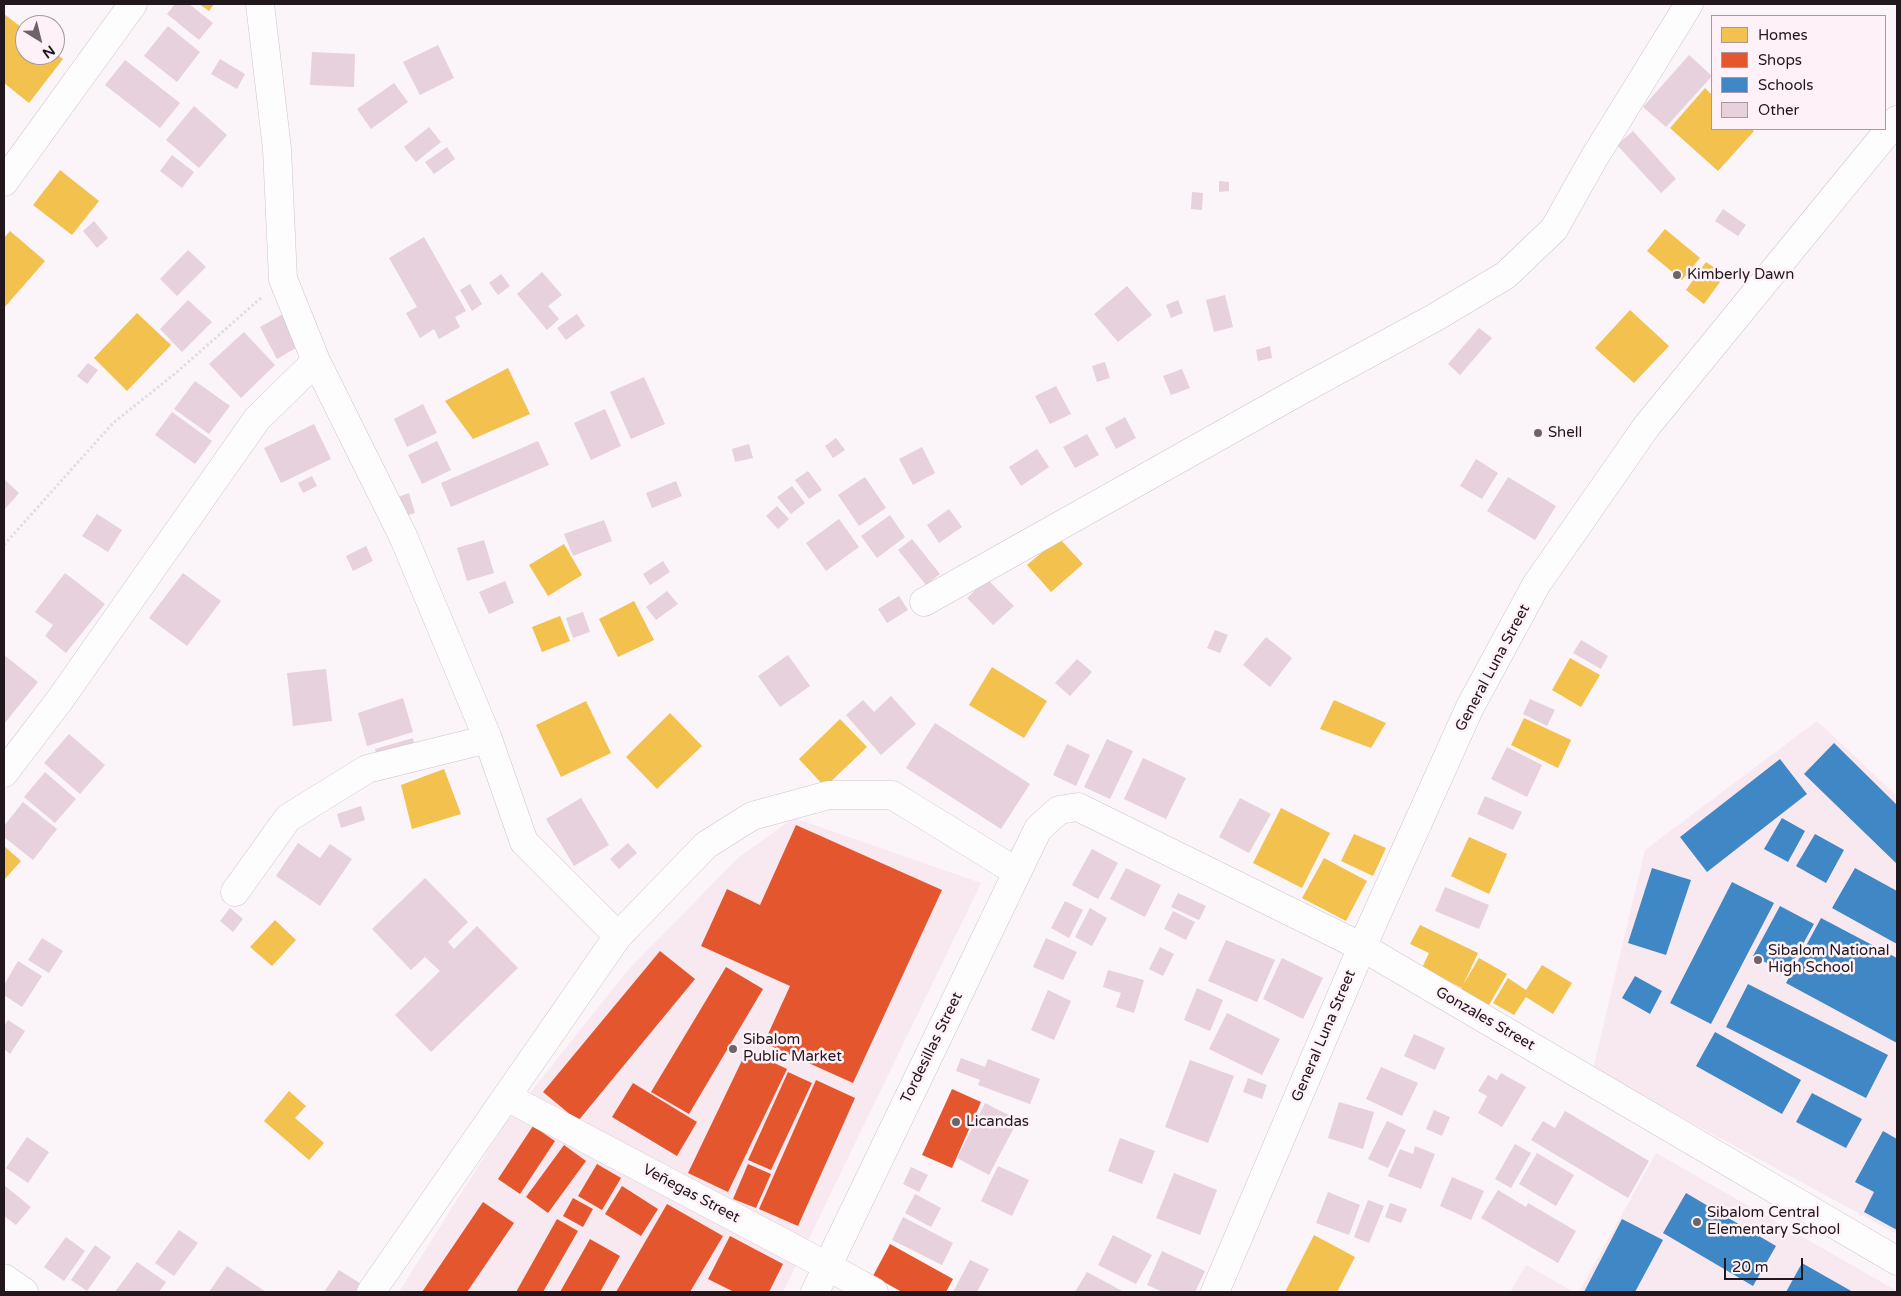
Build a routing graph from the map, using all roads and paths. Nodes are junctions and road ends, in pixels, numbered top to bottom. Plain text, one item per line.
1 (133, 4) edge
2 (260, 4) edge
3 (1689, 4) edge
4 (1897, 120) edge
5 (4, 182) edge
6 (284, 279) junction
7 (316, 361) junction
8 (4, 545) edge
9 (924, 602) dead end
10 (488, 739) junction
11 (4, 773) edge
12 (1059, 810) joint
13 (1017, 872) junction
14 (235, 892) dead end
15 (618, 936) junction
16 (1362, 947) junction
17 (507, 1097) junction
18 (1897, 1262) edge
19 (827, 1266) junction
20 (4, 1278) edge
21 (24, 1292) edge
22 (371, 1292) edge
23 (815, 1292) edge
24 (874, 1292) edge
25 (1215, 1292) edge

1 - 5 street
2 - 6 street
3 - 9 street
4 - 16 street, General Luna Street
6 - 7 street
6 - 8 path
7 - 10 street
7 - 11 street
10 - 14 street
10 - 15 street
12 - 13 street, Tordesillas Street
12 - 16 street, Gonzales Street
13 - 15 street
13 - 19 street, Tordesillas Street
15 - 17 street
16 - 18 street, Gonzales Street
16 - 25 street, General Luna Street
17 - 19 street, Veñegas Street
17 - 22 street
19 - 23 street, Tordesillas Street
19 - 24 street, Veñegas Street
20 - 21 street

